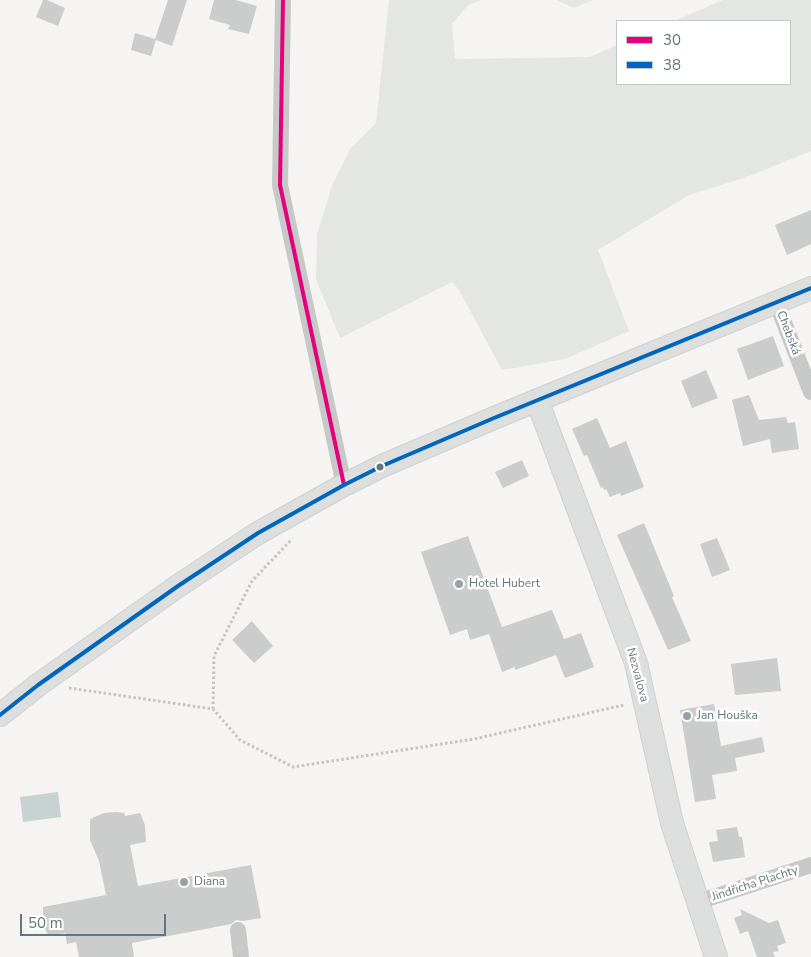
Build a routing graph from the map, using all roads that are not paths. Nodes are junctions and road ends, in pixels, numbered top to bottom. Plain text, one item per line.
1 (283, 0) edge
2 (811, 288) edge
3 (776, 302) junction
4 (811, 392) edge
5 (537, 400) junction
6 (344, 485) junction
7 (0, 714) edge
8 (811, 865) edge
9 (698, 902) junction
10 (238, 930) dead end
11 (241, 957) edge
12 (716, 957) edge

1 - 6 street
2 - 3 street, Chebská
3 - 4 street, Chebská
3 - 5 street, Chebská
5 - 6 street, Chebská
5 - 9 street, Nezvalova
6 - 7 street, Chebská
8 - 9 street, Jindřicha Plachty
9 - 12 street, Nezvalova
10 - 11 street

